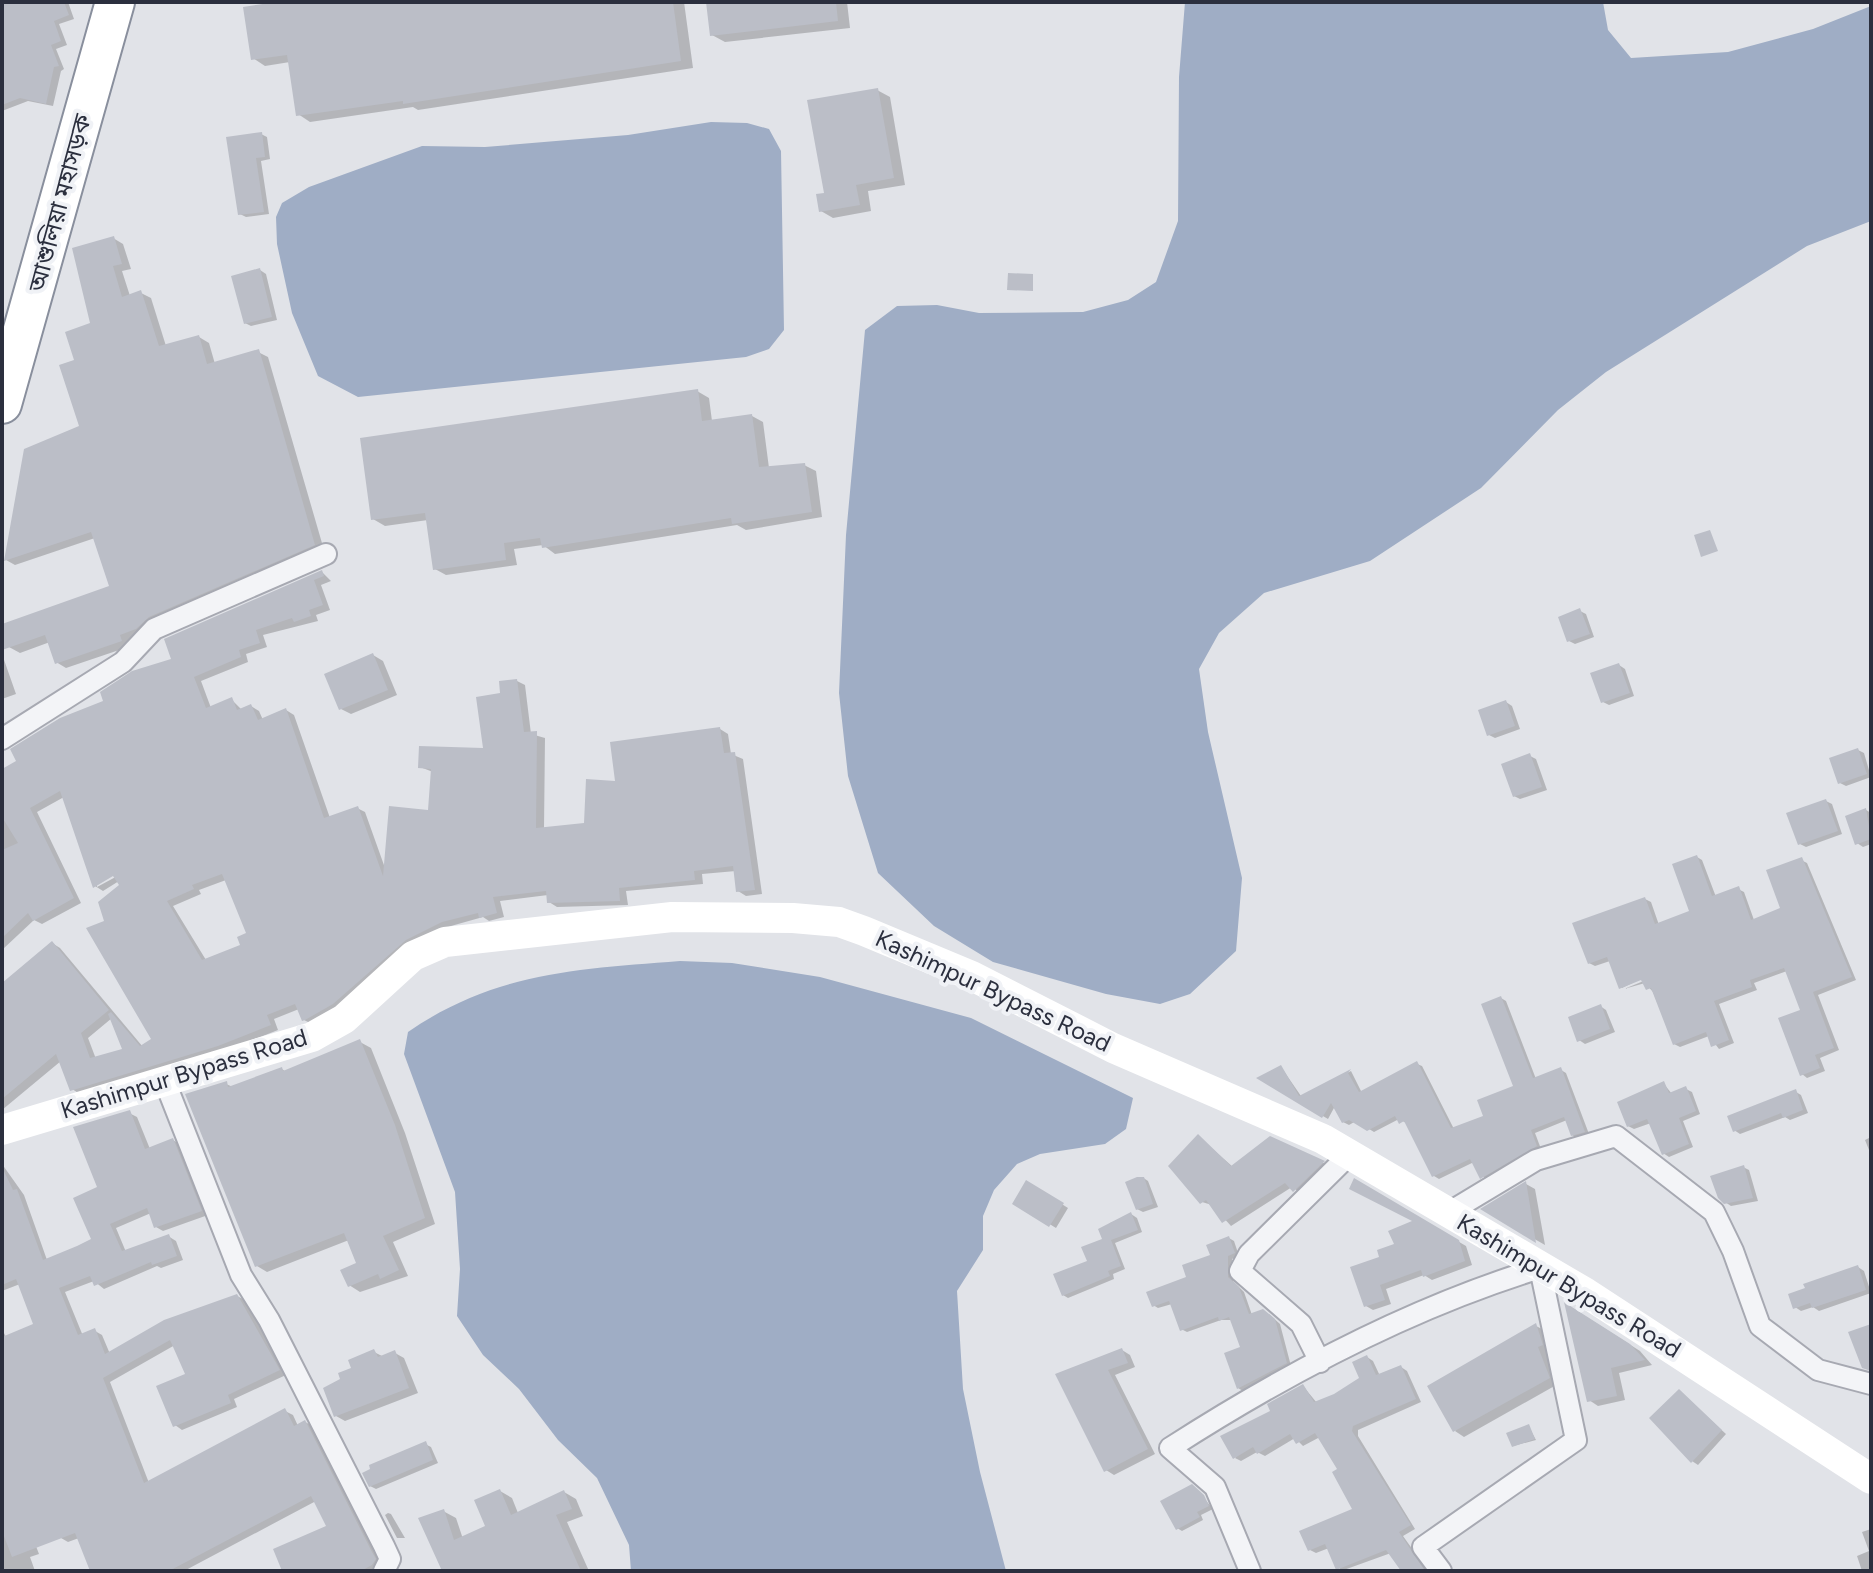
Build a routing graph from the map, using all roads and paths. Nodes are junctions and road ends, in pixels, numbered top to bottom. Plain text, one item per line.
1 (115, 2) edge
2 (2, 404) edge
3 (326, 554) dead end
4 (2, 739) edge
5 (165, 1082) junction
6 (2, 1130) edge
7 (1349, 1155) junction
8 (1448, 1213) junction
9 (1540, 1268) junction
10 (1320, 1362) junction
11 (1871, 1384) edge
12 (1871, 1479) edge
13 (384, 1571) edge
14 (1250, 1571) edge
15 (1441, 1571) edge

1 - 2 highway, আশুলিয়া মহাসড়ক
3 - 4 street
5 - 6 main road, Kashimpur Bypass Road
5 - 7 main road, Kashimpur Bypass Road
5 - 13 street
7 - 8 main road, Kashimpur Bypass Road
7 - 10 street
8 - 9 main road, Kashimpur Bypass Road
8 - 11 street
9 - 10 street
9 - 12 main road, Kashimpur Bypass Road
9 - 15 street
10 - 14 street

